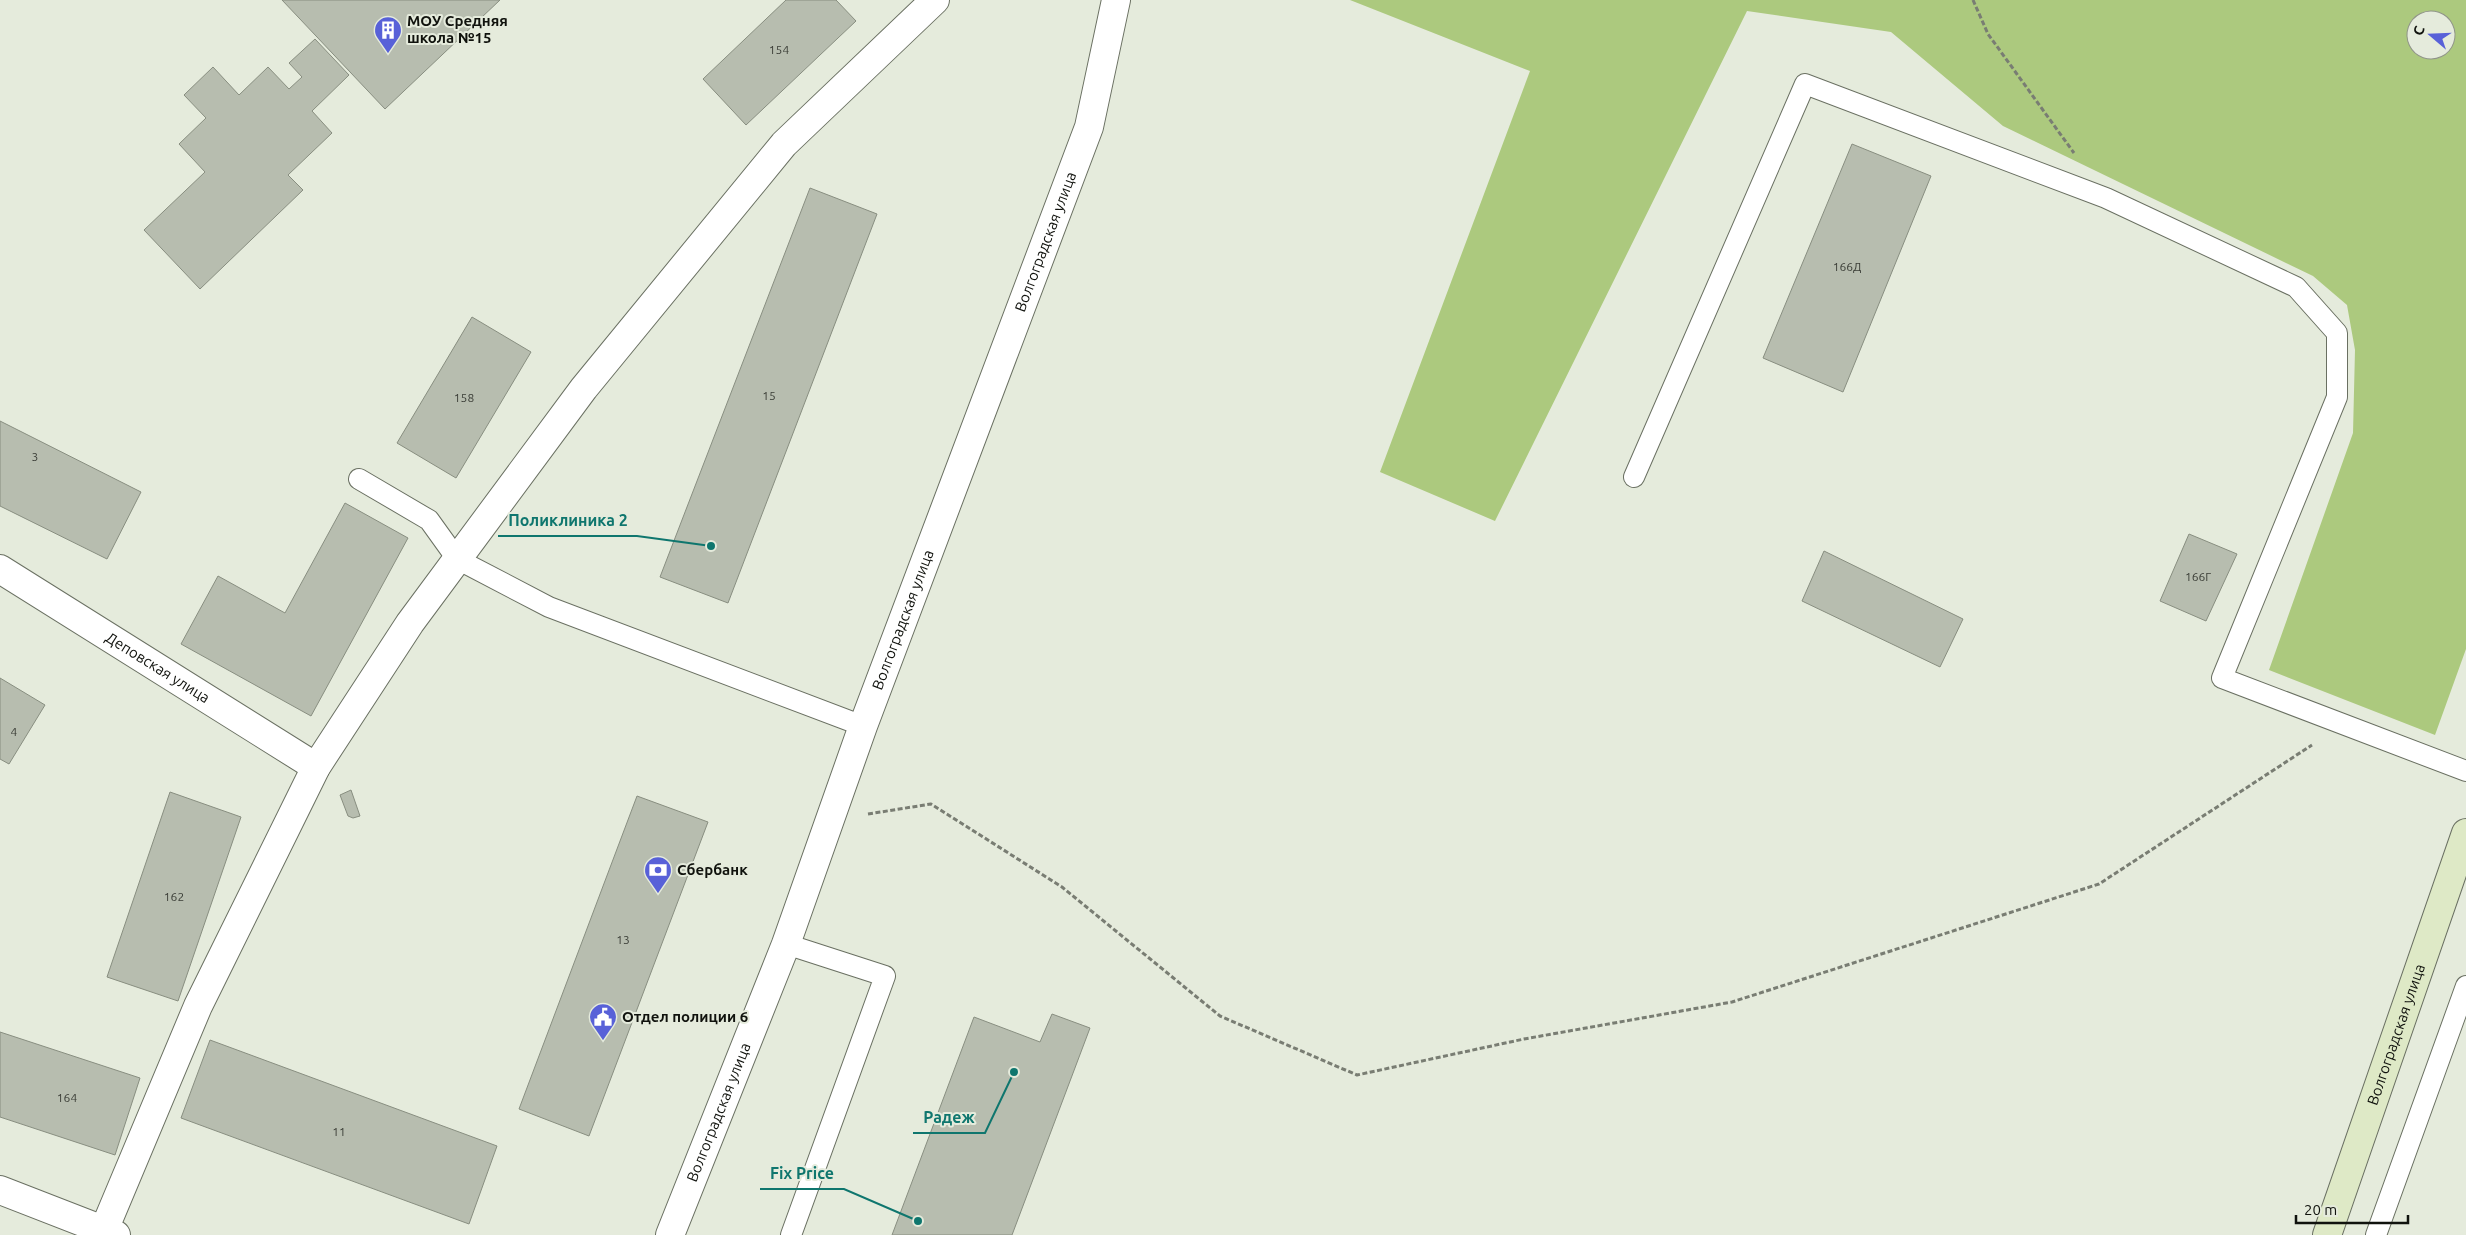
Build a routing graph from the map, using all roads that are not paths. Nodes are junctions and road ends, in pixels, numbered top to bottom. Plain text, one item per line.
1 (935, 0) edge
2 (1116, 0) edge
3 (1634, 477) dead end
4 (359, 479) dead end
5 (457, 559) junction
6 (0, 569) edge
7 (863, 726) junction
8 (316, 767) junction
9 (2466, 771) edge
10 (2466, 833) edge
11 (786, 944) junction
12 (2466, 986) edge
13 (2462, 1010) edge
14 (0, 1190) edge
15 (107, 1233) edge
16 (670, 1235) edge
17 (791, 1235) edge
18 (2327, 1235) edge
19 (2376, 1235) edge

1 - 5 street
2 - 7 street, Волгоградская улица
3 - 9 lane
4 - 5 lane
5 - 7 lane
5 - 8 street
6 - 8 street, Деповская улица
7 - 11 street, Волгоградская улица
8 - 15 street
10 - 18 main road, Волгоградская улица
11 - 16 street, Волгоградская улица
11 - 17 lane
12 - 13 lane
13 - 19 lane
14 - 15 street

